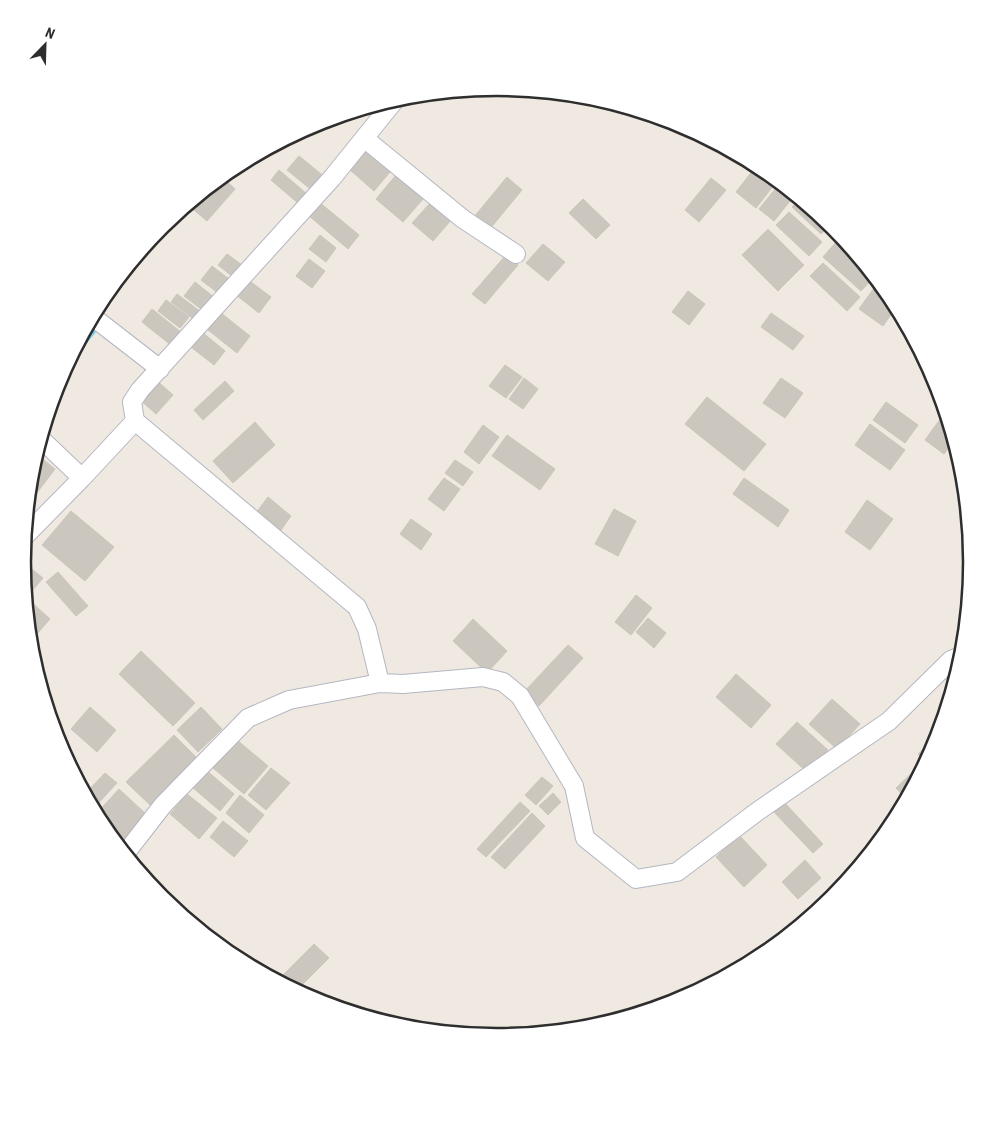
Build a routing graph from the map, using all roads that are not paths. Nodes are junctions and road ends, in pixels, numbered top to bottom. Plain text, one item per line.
1 (387, 110) edge
2 (364, 138) junction
3 (516, 254) dead end
4 (99, 321) edge
5 (160, 369) junction
6 (135, 422) junction
7 (46, 444) edge
8 (82, 478) junction
9 (32, 529) edge
10 (954, 659) edge
11 (380, 683) junction
12 (130, 848) edge

1 - 2 street
2 - 3 street
2 - 5 street
4 - 5 street
5 - 6 street
6 - 8 street
6 - 11 street
7 - 8 street
8 - 9 street
10 - 11 street
11 - 12 street

